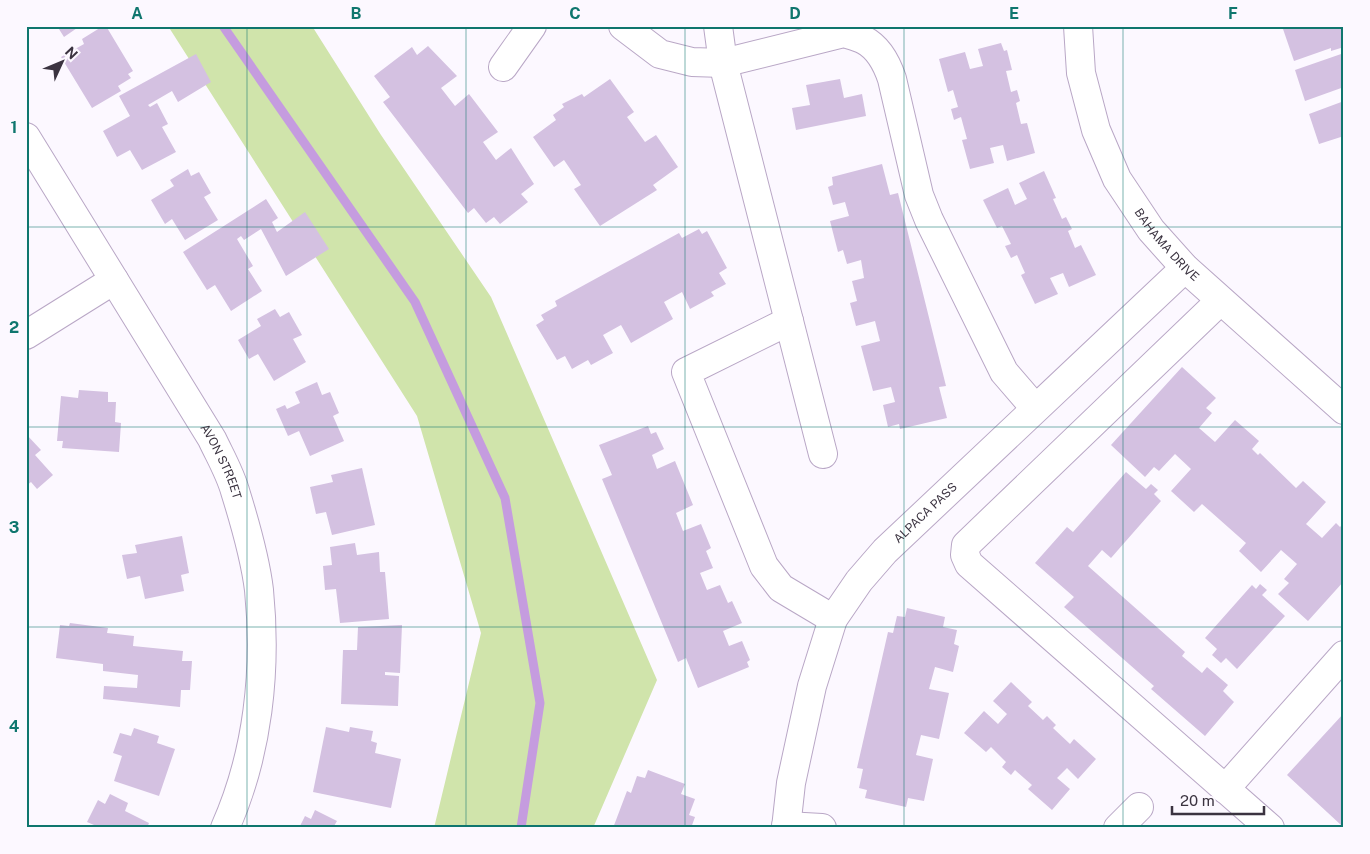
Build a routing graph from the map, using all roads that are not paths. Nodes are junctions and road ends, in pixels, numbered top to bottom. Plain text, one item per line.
1 (532, 26) edge
2 (623, 26) edge
3 (718, 26) edge
4 (1078, 26) edge
5 (723, 63) junction
6 (503, 67) dead end
7 (26, 138) edge
8 (1185, 268) junction
9 (114, 280) junction
10 (1220, 301) junction
11 (789, 321) junction
12 (26, 336) edge
13 (1035, 408) junction
14 (1344, 410) edge
15 (823, 454) dead end
16 (833, 619) junction
17 (1344, 655) edge
18 (1225, 789) junction
19 (1139, 807) dead end
20 (786, 827) edge
21 (225, 828) edge
22 (822, 828) edge
23 (1118, 828) edge
24 (1270, 828) edge

1 - 6 street
2 - 5 street
3 - 5 street
4 - 8 street, BAHAMA DRIVE
5 - 11 street
5 - 13 street
7 - 9 street, AVON STREET
8 - 10 street, BAHAMA DRIVE
8 - 13 street, ALPACA PASS
9 - 12 street
9 - 21 street, AVON STREET
10 - 14 street, BAHAMA DRIVE
10 - 18 street
11 - 15 street
11 - 16 street
13 - 16 street, ALPACA PASS
16 - 20 street, ALPACA PASS
17 - 18 street
18 - 24 street
19 - 23 street
20 - 22 street

